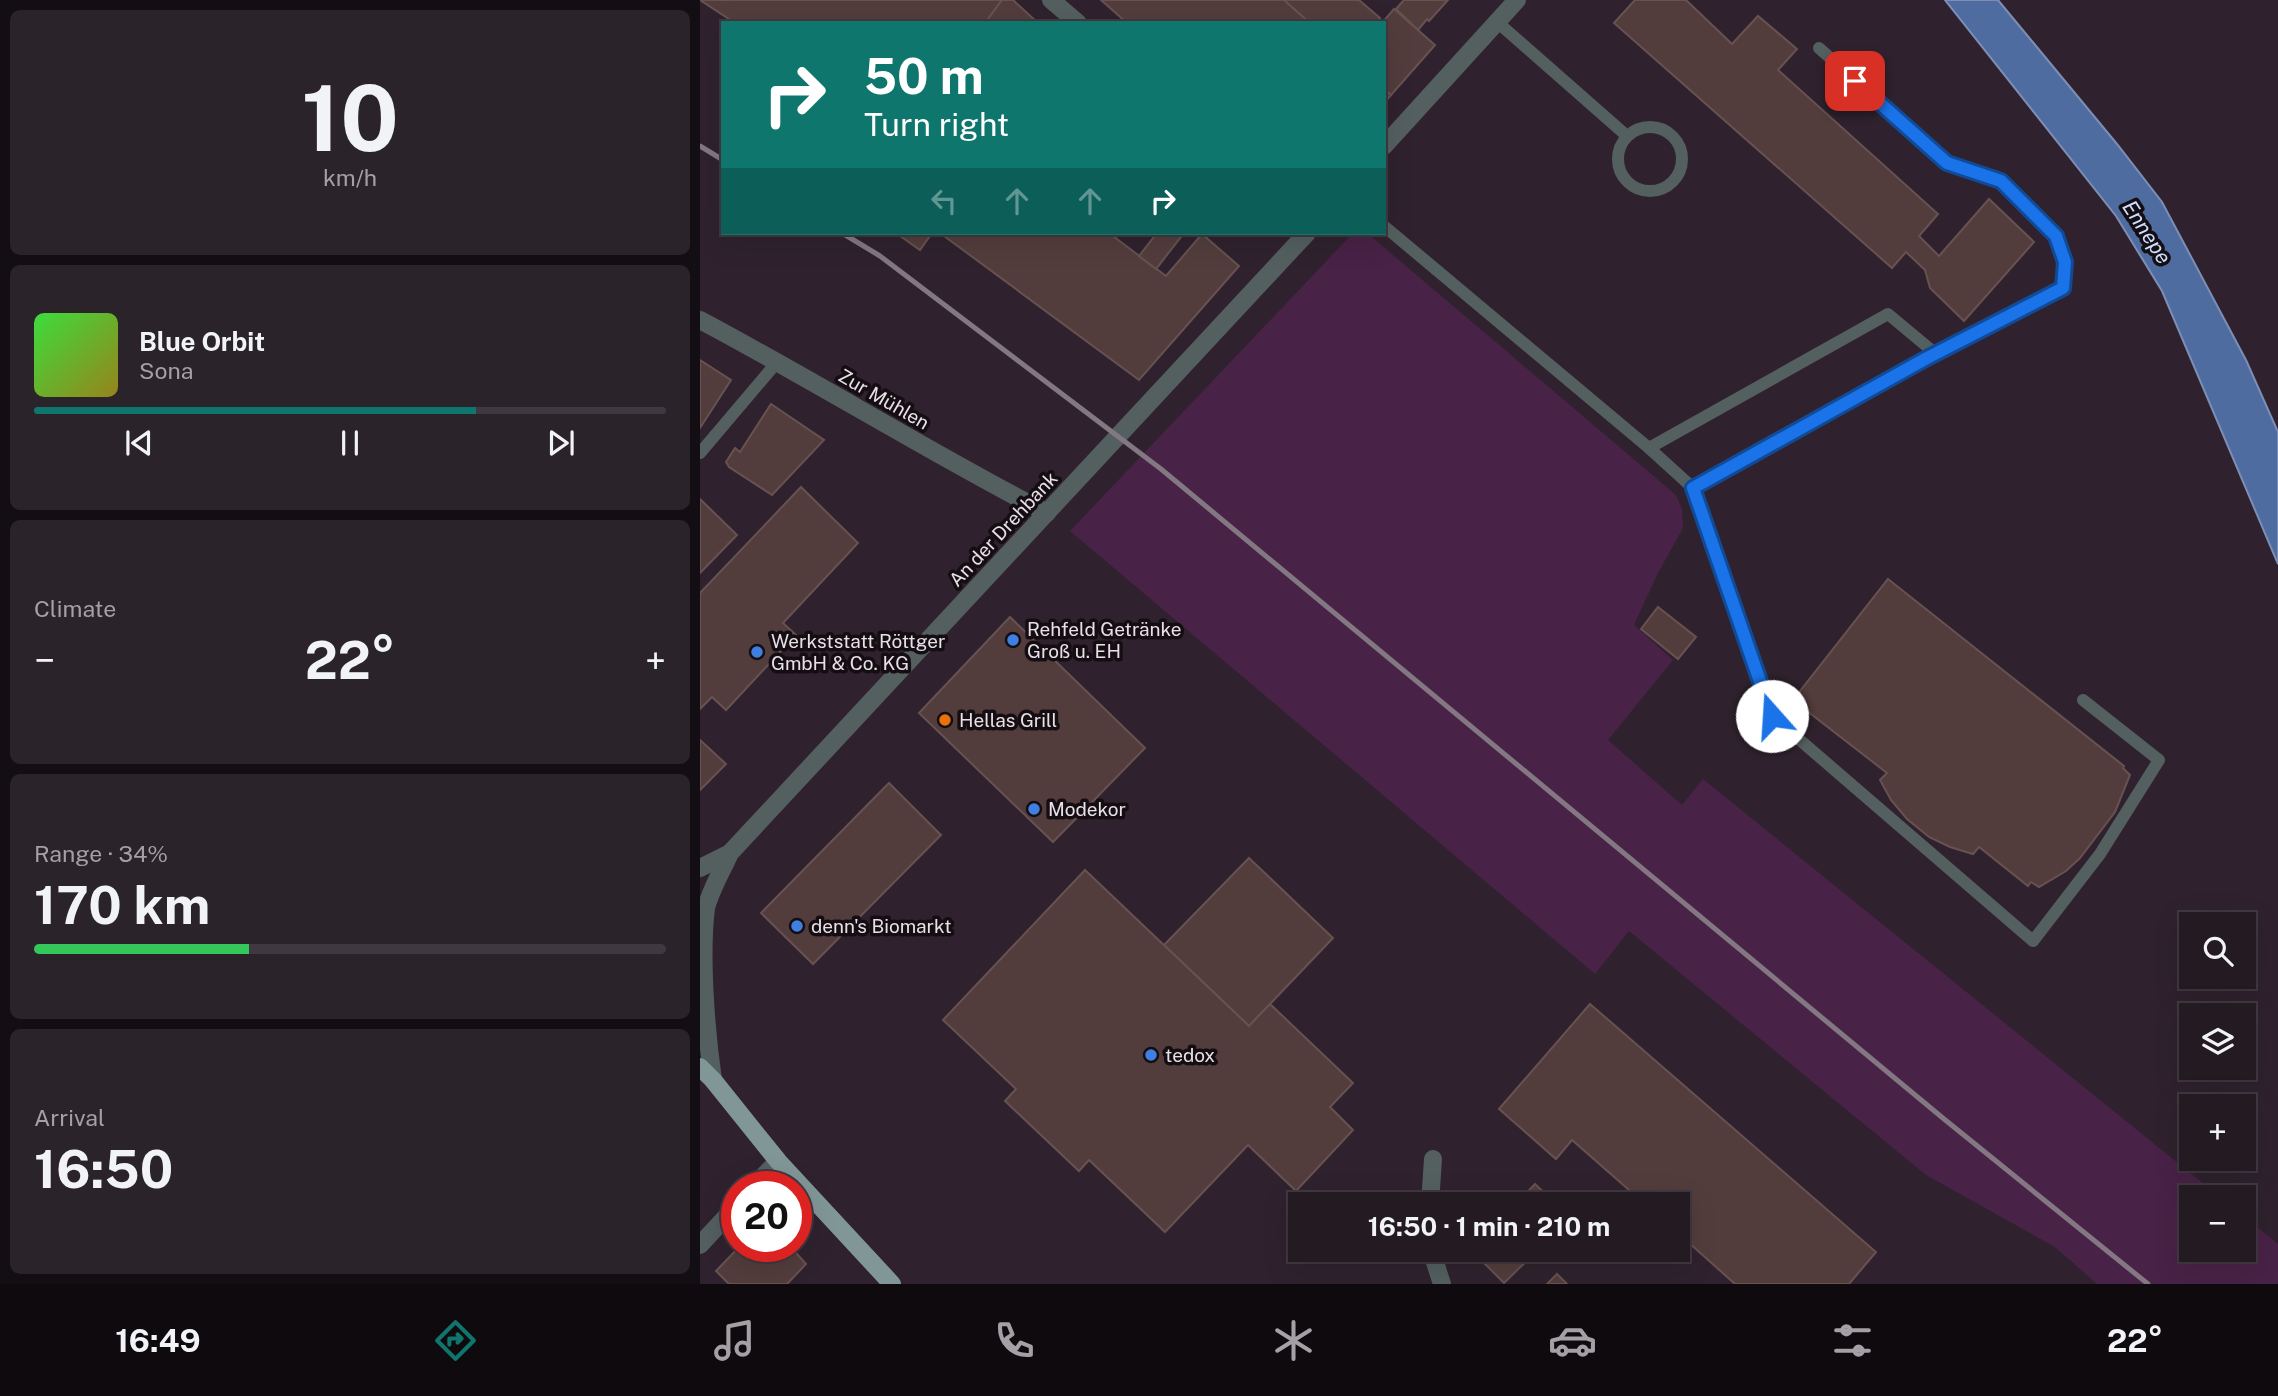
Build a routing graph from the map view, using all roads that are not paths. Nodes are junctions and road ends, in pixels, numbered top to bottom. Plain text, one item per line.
1 (1051, 0) edge
2 (1512, 2) edge
3 (1076, 21) edge
4 (1496, 21) junction
5 (1819, 48) dead end
6 (1627, 136) junction
7 (1386, 144) edge
8 (1386, 228) edge
9 (1305, 235) edge
10 (700, 320) edge
11 (1936, 354) junction
12 (778, 361) junction
13 (1649, 448) junction
14 (700, 453) edge
15 (1693, 488) junction
16 (1047, 513) junction
17 (2083, 700) dead end
18 (730, 853) junction
19 (700, 869) edge
20 (703, 911) edge
21 (700, 1052) edge
22 (700, 1067) edge
23 (713, 1080) junction
24 (1433, 1159) dead end
25 (778, 1161) junction
26 (768, 1171) edge
27 (1431, 1192) edge
28 (721, 1222) edge
29 (700, 1245) edge
30 (1435, 1262) edge
31 (892, 1284) edge
32 (1442, 1284) edge

1 - 3 street
2 - 4 street
4 - 6 lane
4 - 7 street
5 - 11 lane
6 - 6 lane
8 - 13 lane
9 - 16 street, An der Drehbank
10 - 12 street, Zur Mühlen
11 - 13 lane
11 - 15 lane
12 - 14 lane
12 - 16 street, Zur Mühlen
13 - 15 lane
15 - 17 lane
16 - 18 street, An der Drehbank
18 - 19 street, An der Drehbank
18 - 20 street, An der Drehbank
20 - 23 street, An der Drehbank
21 - 23 main road
22 - 23 main road
23 - 25 main road
24 - 27 street
25 - 26 street
25 - 31 main road
28 - 29 street
30 - 32 street

